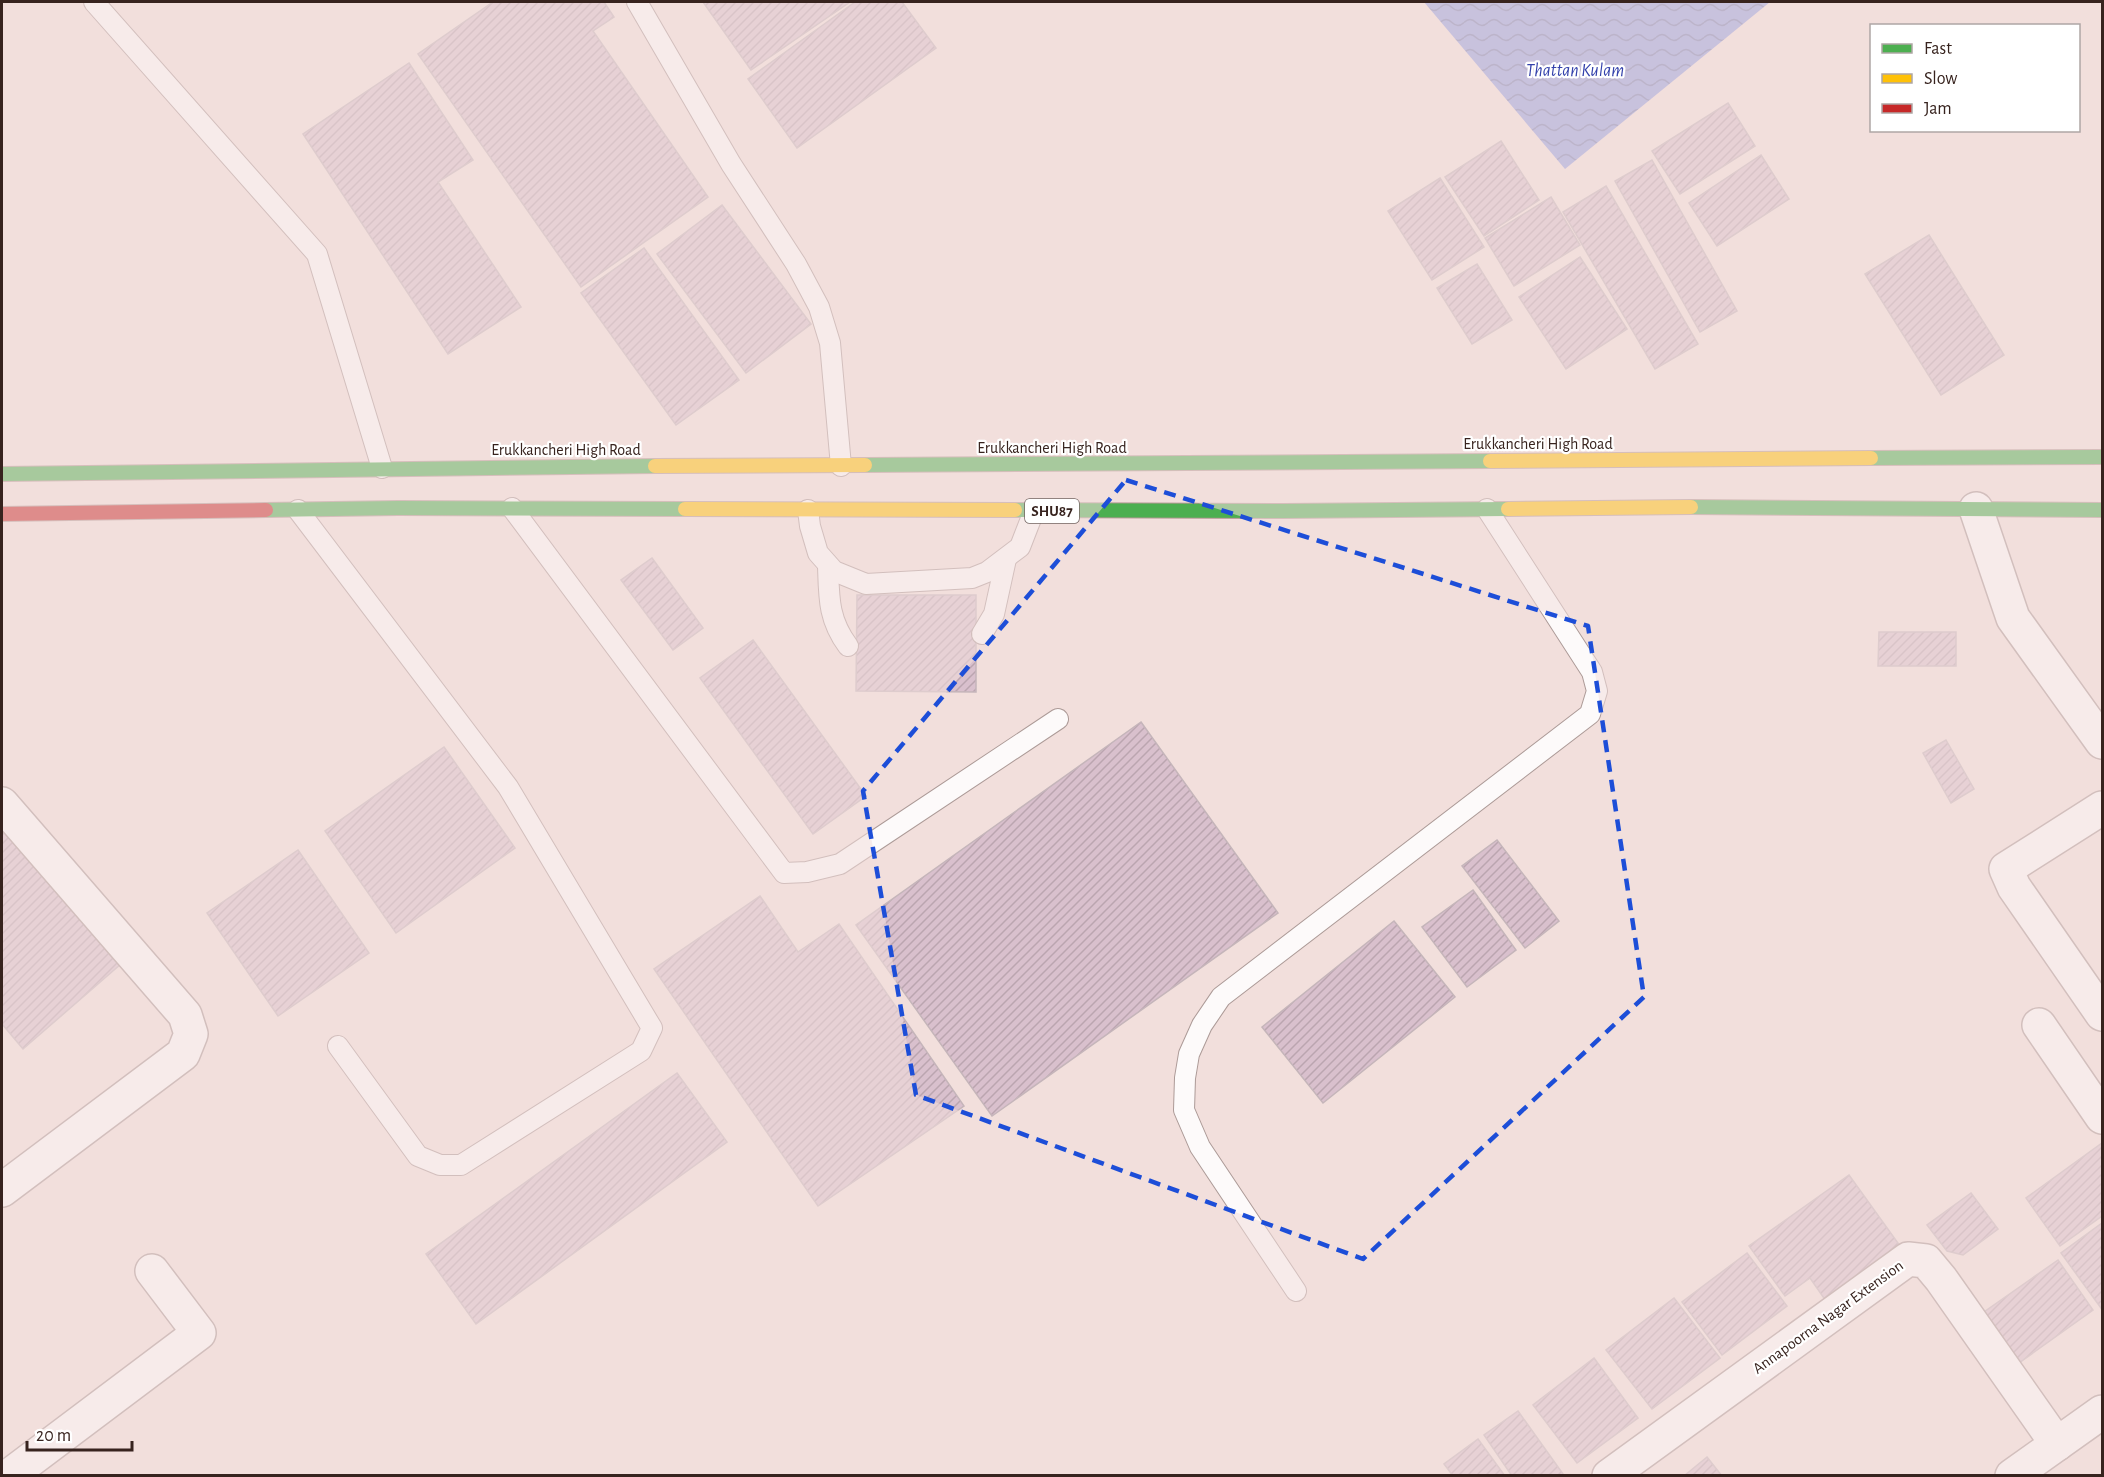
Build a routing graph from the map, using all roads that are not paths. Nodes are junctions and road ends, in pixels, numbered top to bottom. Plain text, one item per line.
1 (94, 2) edge
2 (637, 2) edge
3 (2103, 457) edge
4 (841, 466) junction
5 (382, 468) junction
6 (2, 474) edge
7 (512, 508) junction
8 (1487, 509) junction
9 (1976, 509) junction
10 (298, 510) junction
11 (808, 510) junction
12 (1034, 510) junction
13 (2103, 510) edge
14 (2, 514) edge
15 (1006, 559) junction
16 (828, 565) junction
17 (982, 634) dead end
18 (848, 646) dead end
19 (1058, 719) dead end
20 (2103, 741) edge
21 (2, 804) edge
22 (2103, 808) edge
23 (2103, 1014) edge
24 (2039, 1025) dead end
25 (338, 1046) dead end
26 (2103, 1117) edge
27 (2, 1190) edge
28 (152, 1271) dead end
29 (1296, 1291) dead end
30 (2103, 1412) edge
31 (2057, 1444) junction
32 (9, 1476) edge
33 (1609, 1476) edge
34 (2012, 1476) edge

1 - 5 lane
2 - 4 lane
3 - 4 main road, Erukkancheri High Road
4 - 5 main road, Erukkancheri High Road
5 - 6 main road, Erukkancheri High Road
7 - 10 main road, SHU87
7 - 11 main road, SHU87
7 - 19 lane
8 - 9 main road, SHU87
8 - 12 main road, SHU87
8 - 29 lane
9 - 13 main road, SHU87
9 - 20 street
10 - 14 main road, SHU87
10 - 25 lane
11 - 12 main road, SHU87
11 - 16 lane
12 - 15 lane
15 - 16 lane
15 - 17 lane
16 - 18 lane
21 - 27 street
22 - 23 street
24 - 26 street
28 - 32 street
30 - 31 street
31 - 33 street, Annapoorna Nagar Extension
31 - 34 street

